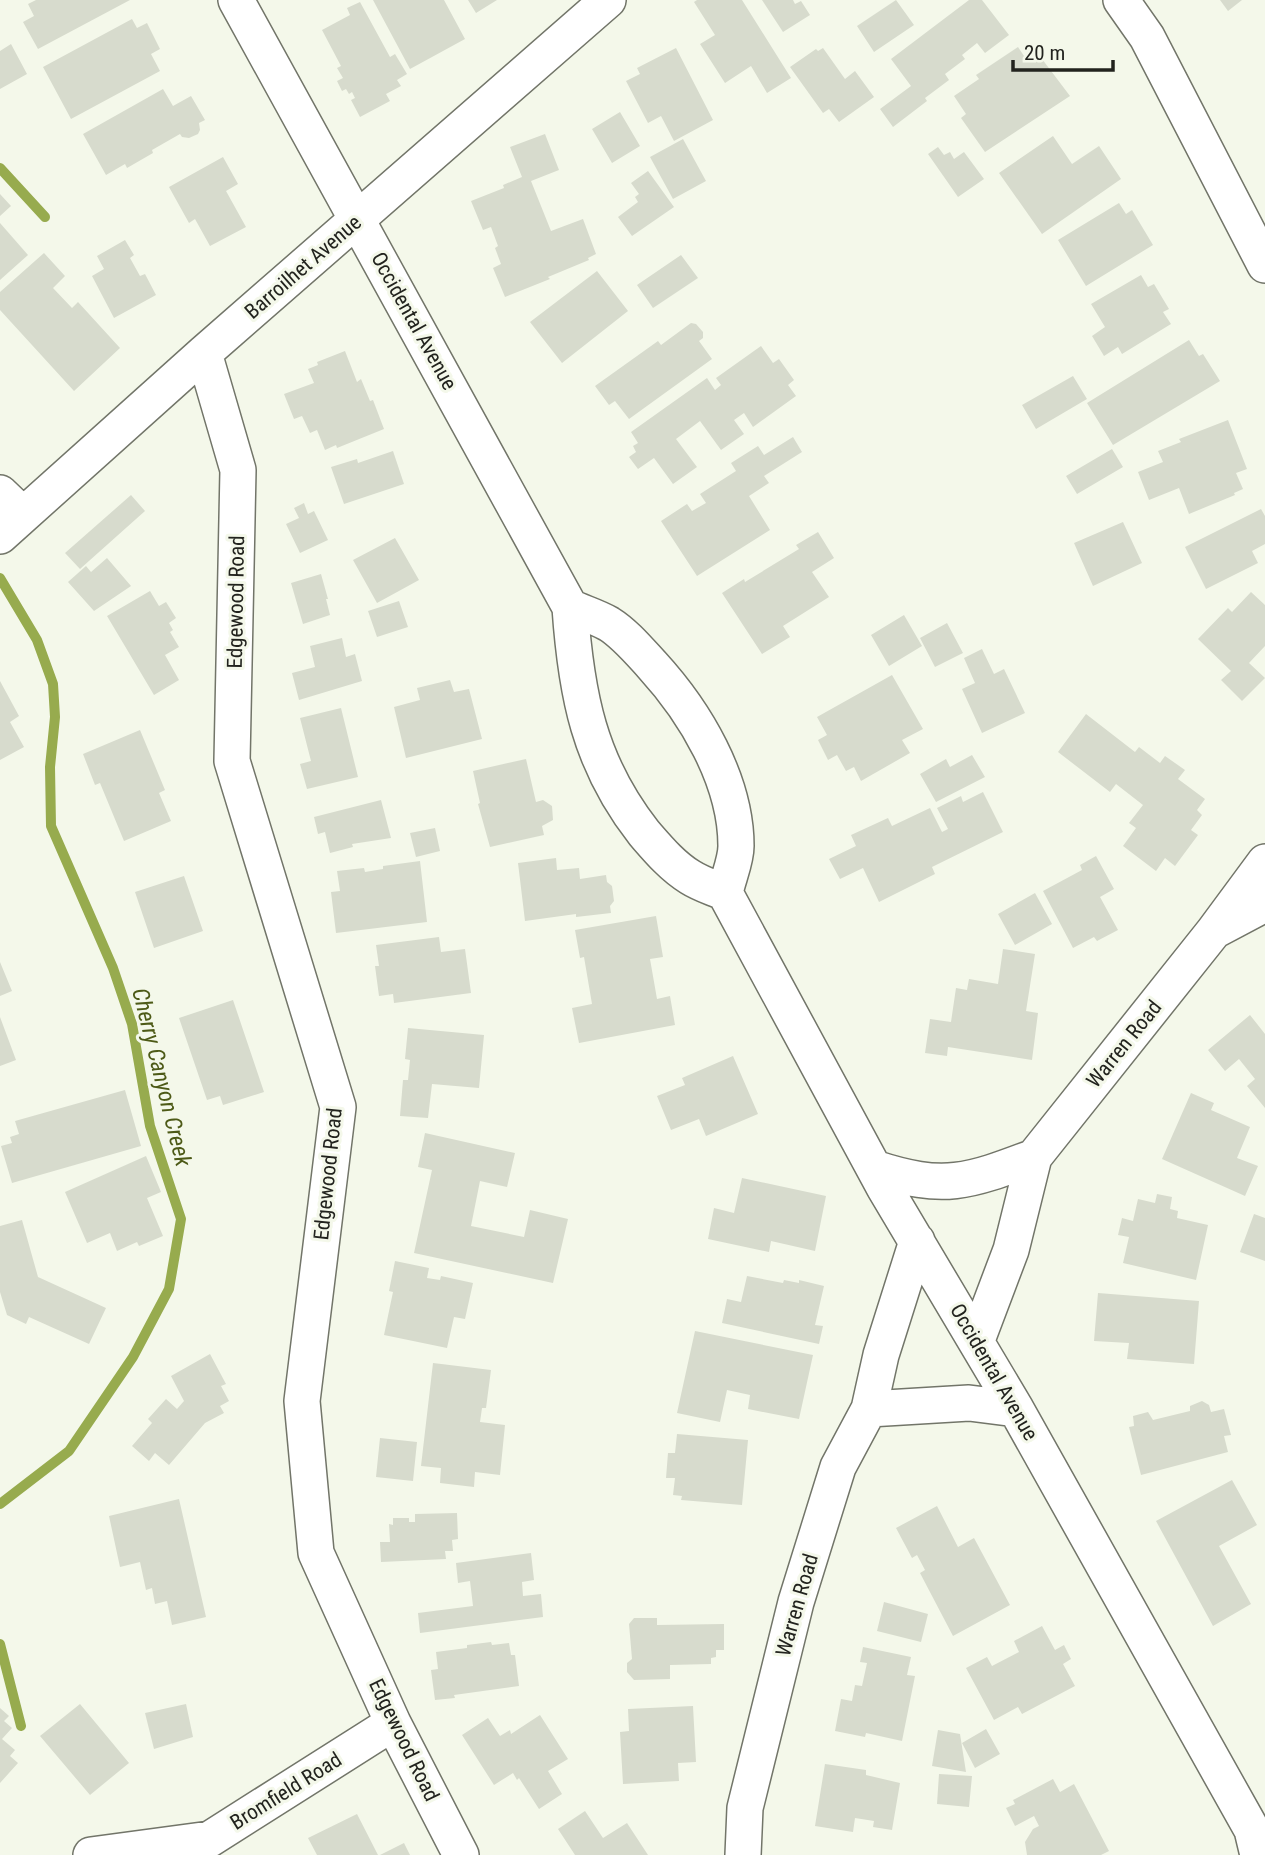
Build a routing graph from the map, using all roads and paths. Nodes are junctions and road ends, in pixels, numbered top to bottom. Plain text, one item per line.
1 (236, 0) edge
2 (608, 0) edge
3 (1121, 0) edge
4 (359, 220) junction
5 (1265, 265) edge
6 (204, 353) junction
7 (8, 515) edge
8 (570, 607) junction
9 (1265, 862) edge
10 (725, 892) junction
11 (1265, 904) edge
12 (1214, 931) junction
13 (1034, 1157) junction
14 (874, 1168) junction
15 (917, 1241) junction
16 (976, 1340) junction
17 (869, 1409) junction
18 (1017, 1409) junction
19 (393, 1723) junction
20 (745, 1808) junction
21 (1258, 1841) edge
22 (90, 1855) edge
23 (461, 1855) edge
24 (729, 1855) edge
25 (743, 1855) edge

1 - 4 street, Occidental Avenue
2 - 4 street, Barroilhet Avenue
3 - 5 street
4 - 6 street, Barroilhet Avenue
4 - 8 street, Occidental Avenue
6 - 7 street, Barroilhet Avenue
6 - 19 street, Edgewood Road
8 - 10 street, Occidental Avenue
8 - 10 street
9 - 12 street, Warren Road
10 - 14 street, Occidental Avenue
11 - 12 street, Warren Road
12 - 13 street, Warren Road
13 - 14 street
13 - 16 street, Warren Road
14 - 15 street, Occidental Avenue
15 - 16 street, Occidental Avenue
15 - 17 street, Warren Road
16 - 18 street, Occidental Avenue
17 - 18 street
17 - 20 street, Warren Road
18 - 21 street, Occidental Avenue
19 - 22 street, Bromfield Road
19 - 23 street, Edgewood Road
20 - 24 street, Warren Road
20 - 25 street, Warren Road

